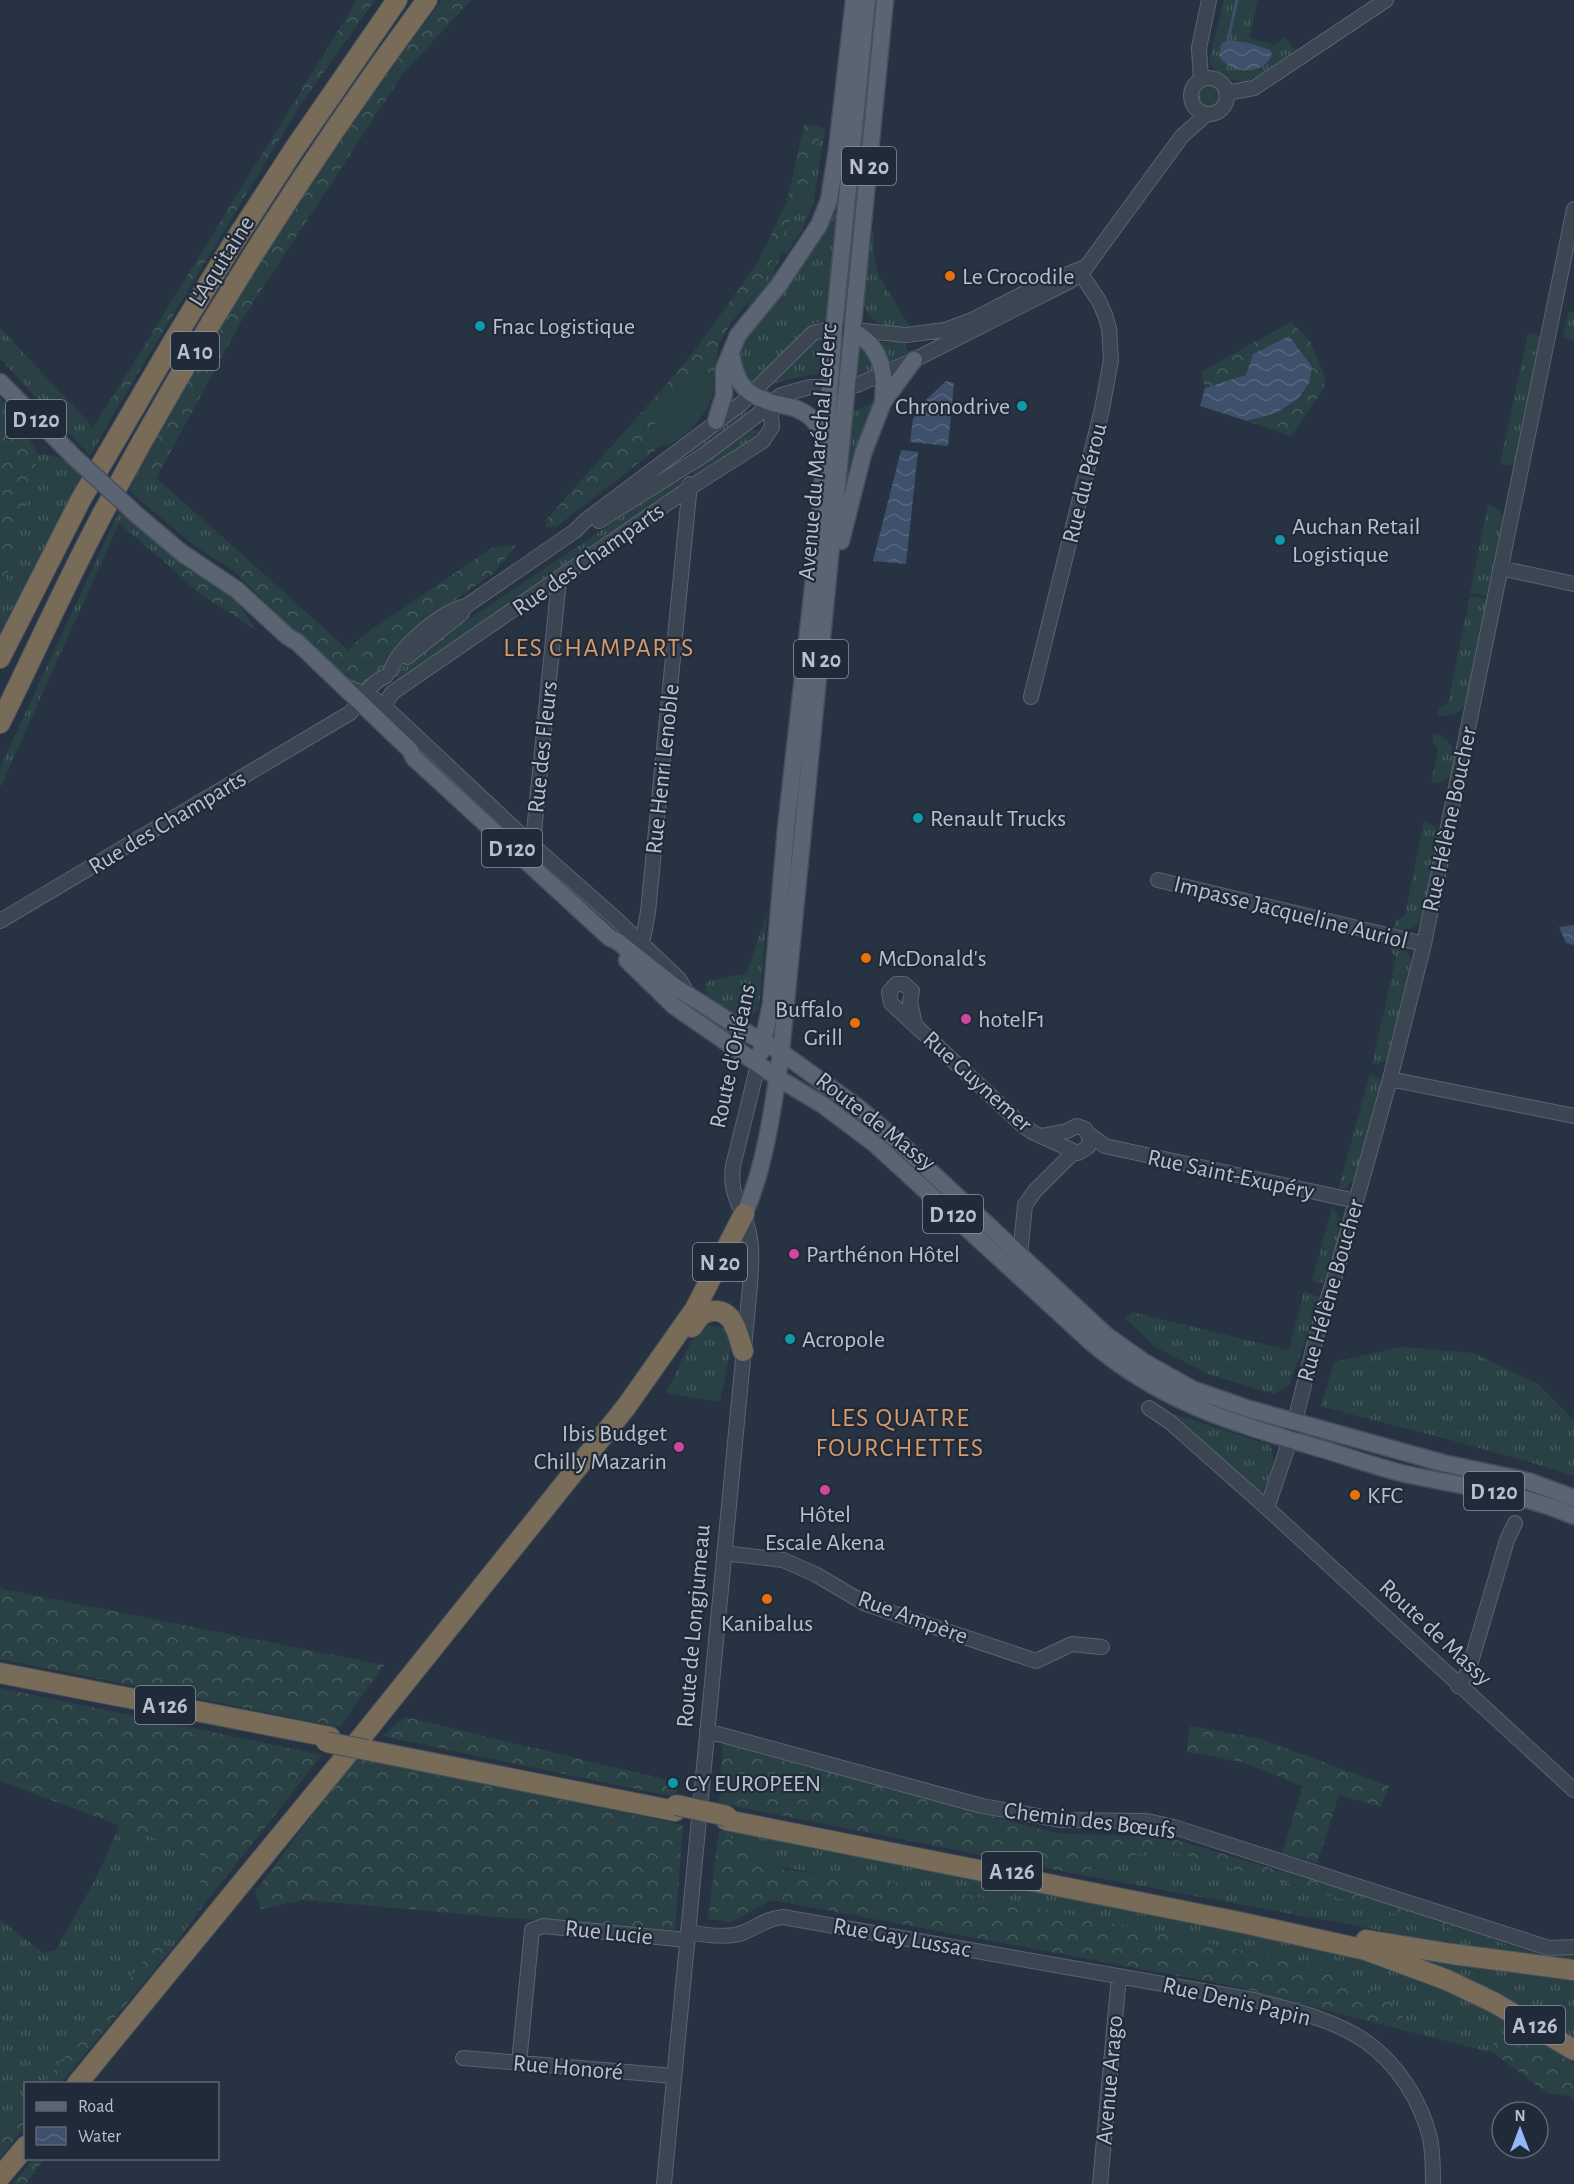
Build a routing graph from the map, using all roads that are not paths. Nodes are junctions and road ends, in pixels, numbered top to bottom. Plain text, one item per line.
1 (397, 0) edge
2 (427, 0) edge
3 (854, 0) edge
4 (867, 0) edge
5 (885, 0) edge
6 (1209, 0) edge
7 (1386, 0) edge
8 (1201, 80) junction
9 (1226, 93) junction
10 (1192, 104) junction
11 (1207, 114) junction
12 (1182, 136) junction
13 (1574, 209) edge
14 (1082, 271) junction
15 (834, 328) junction
16 (852, 331) junction
17 (731, 351) junction
18 (914, 360) junction
19 (884, 374) junction
20 (0, 382) edge
21 (829, 387) junction
22 (847, 387) junction
23 (752, 394) junction
24 (883, 402) junction
25 (770, 403) junction
26 (716, 421) junction
27 (826, 438) junction
28 (684, 447) junction
29 (685, 467) junction
30 (691, 487) junction
31 (575, 531) junction
32 (830, 567) junction
33 (1500, 568) junction
34 (559, 579) junction
35 (1574, 584) edge
36 (287, 636) junction
37 (0, 658) edge
38 (1031, 697) dead end
39 (369, 705) junction
40 (0, 723) edge
41 (414, 758) junction
42 (530, 843) junction
43 (1158, 880) dead end
44 (787, 905) junction
45 (0, 921) edge
46 (610, 938) junction
47 (642, 944) junction
48 (1424, 944) junction
49 (689, 995) junction
50 (910, 1002) junction
51 (894, 1005) junction
52 (915, 1024) junction
53 (763, 1042) junction
54 (781, 1052) junction
55 (758, 1065) junction
56 (778, 1078) junction
57 (1390, 1079) junction
58 (1574, 1116) edge
59 (1066, 1131) junction
60 (1089, 1135) junction
61 (1041, 1136) junction
62 (1106, 1146) junction
63 (1075, 1150) junction
64 (1356, 1201) junction
65 (744, 1214) junction
66 (1020, 1255) junction
67 (679, 1334) junction
68 (743, 1351) junction
69 (1149, 1408) dead end
70 (1295, 1422) junction
71 (1290, 1440) junction
72 (1574, 1498) edge
73 (1267, 1508) junction
74 (1574, 1516) edge
75 (1515, 1523) dead end
76 (724, 1553) junction
77 (1102, 1647) dead end
78 (0, 1673) edge
79 (0, 1677) edge
80 (1458, 1686) junction
81 (707, 1731) junction
82 (328, 1740) junction
83 (1574, 1790) edge
84 (726, 1818) junction
85 (687, 1936) junction
86 (1574, 1947) edge
87 (1574, 1970) edge
88 (1119, 1976) junction
89 (1574, 2050) edge
90 (463, 2058) dead end
91 (519, 2063) junction
92 (674, 2076) junction
93 (79, 2082) edge
94 (24, 2148) edge
95 (0, 2177) edge
96 (664, 2184) edge
97 (1100, 2184) edge
98 (1433, 2184) edge

1 - 37 highway, L'Aquitaine / A 10
2 - 40 highway, L'Aquitaine / A 10
3 - 17 main road
4 - 15 main road, Avenue du Maréchal Leclerc / N 20
5 - 16 main road, Avenue du Maréchal Leclerc / N 20
6 - 8 street
7 - 9 street
8 - 9 street
8 - 10 street
9 - 11 street
10 - 11 street
10 - 12 street
11 - 12 street
12 - 14 street
13 - 33 street, Rue Hélène Boucher
14 - 16 street
14 - 18 street
14 - 38 street, Rue du Pérou
15 - 16 street
15 - 21 main road, Avenue du Maréchal Leclerc / N 20
15 - 23 street, Rue des Champarts
16 - 19 main road
16 - 22 main road, Avenue du Maréchal Leclerc / N 20
17 - 23 main road
17 - 26 main road
18 - 19 street
18 - 24 main road
19 - 22 street
19 - 24 main road
20 - 36 main road, D 120, bridge
21 - 22 street
21 - 25 street, Rue des Champarts
21 - 27 main road, Avenue du Maréchal Leclerc / N 20
22 - 32 main road, Avenue du Maréchal Leclerc / N 20
23 - 25 main road
23 - 26 street, Rue des Champarts
24 - 32 main road
25 - 27 main road
25 - 29 street, Rue des Champarts
25 - 30 street, Rue des Champarts
26 - 28 street, Rue des Champarts
27 - 44 main road, Avenue du Maréchal Leclerc / N 20
28 - 29 street
28 - 31 street, Rue des Champarts
29 - 30 street
29 - 31 street, Rue des Champarts
30 - 34 street, Rue des Champarts
30 - 47 street, Rue Henri Lenoble
31 - 39 street, Rue des Champarts
32 - 44 main road, Avenue du Maréchal Leclerc / N 20
33 - 35 street
33 - 48 street, Rue Hélène Boucher
34 - 39 street, Rue des Champarts
34 - 42 street, Rue des Fleurs
36 - 39 main road
36 - 39 main road, D 120
39 - 41 main road
39 - 41 main road, D 120
39 - 42 street, Route de Massy
39 - 45 street, Rue des Champarts
41 - 46 main road, D 120
42 - 47 street, Route de Massy
43 - 48 street, Impasse Jacqueline Auriol
44 - 53 main road, Route d'Orléans / N 20
44 - 54 main road, Route d'Orléans / N 20
46 - 49 main road, Route de Massy / D 120
46 - 55 main road, Route de Massy / D 120
47 - 49 street, Route de Massy
48 - 57 street, Rue Hélène Boucher
49 - 53 main road, Route de Massy / D 120
50 - 51 street, Rue Guynemer
50 - 51 street, Rue Guynemer
50 - 52 street, Rue Guynemer
51 - 52 street, Rue Guynemer
52 - 61 street, Rue Guynemer
53 - 54 main road, Route de Massy / D 120
53 - 55 main road, Route d'Orléans / N 20
54 - 56 main road, Route d'Orléans / N 20
54 - 66 main road, Route de Massy / D 120
55 - 56 main road, Route de Massy / D 120
55 - 65 street, Route d'Orléans / N 20
56 - 65 main road, N 20
56 - 71 main road, Route de Massy / D 120
57 - 58 street
57 - 64 street, Rue Hélène Boucher
59 - 60 street
59 - 61 street, Rue Guynemer
59 - 63 street
60 - 62 street, Rue Saint-Exupéry
60 - 63 street
61 - 63 street, Rue Guynemer
62 - 63 street, Rue Saint-Exupéry
62 - 64 street, Rue Saint-Exupéry
63 - 66 street
64 - 70 street, Rue Hélène Boucher
65 - 67 highway, N 20
65 - 68 street, Route de Longjumeau
66 - 70 main road, Route de Massy / D 120
67 - 68 highway
67 - 93 highway
68 - 76 street, Route de Longjumeau
69 - 73 street, Route de Massy
70 - 71 street
70 - 72 main road, Route de Massy / D 120
71 - 73 street
71 - 74 main road, Route de Massy / D 120
73 - 80 street, Route de Massy
75 - 80 street
76 - 77 street, Rue Ampère
76 - 81 street, Route de Longjumeau
78 - 82 highway, A 126
79 - 82 highway, A 126
80 - 83 street, Route de Massy
81 - 85 street, Route de Longjumeau
81 - 86 street, Chemin des Bœufs
82 - 84 highway, A 126, bridge
84 - 87 highway, A 126
84 - 89 highway, A 126
85 - 88 street, Rue Gay Lussac
85 - 91 street, Rue Lucie
85 - 92 street, Route de Longjumeau
88 - 97 street, Avenue Arago
88 - 98 street, Rue Denis Papin
90 - 91 street, Rue Honoré
91 - 92 street, Rue Honoré
92 - 96 street, Route de Longjumeau
94 - 95 highway

